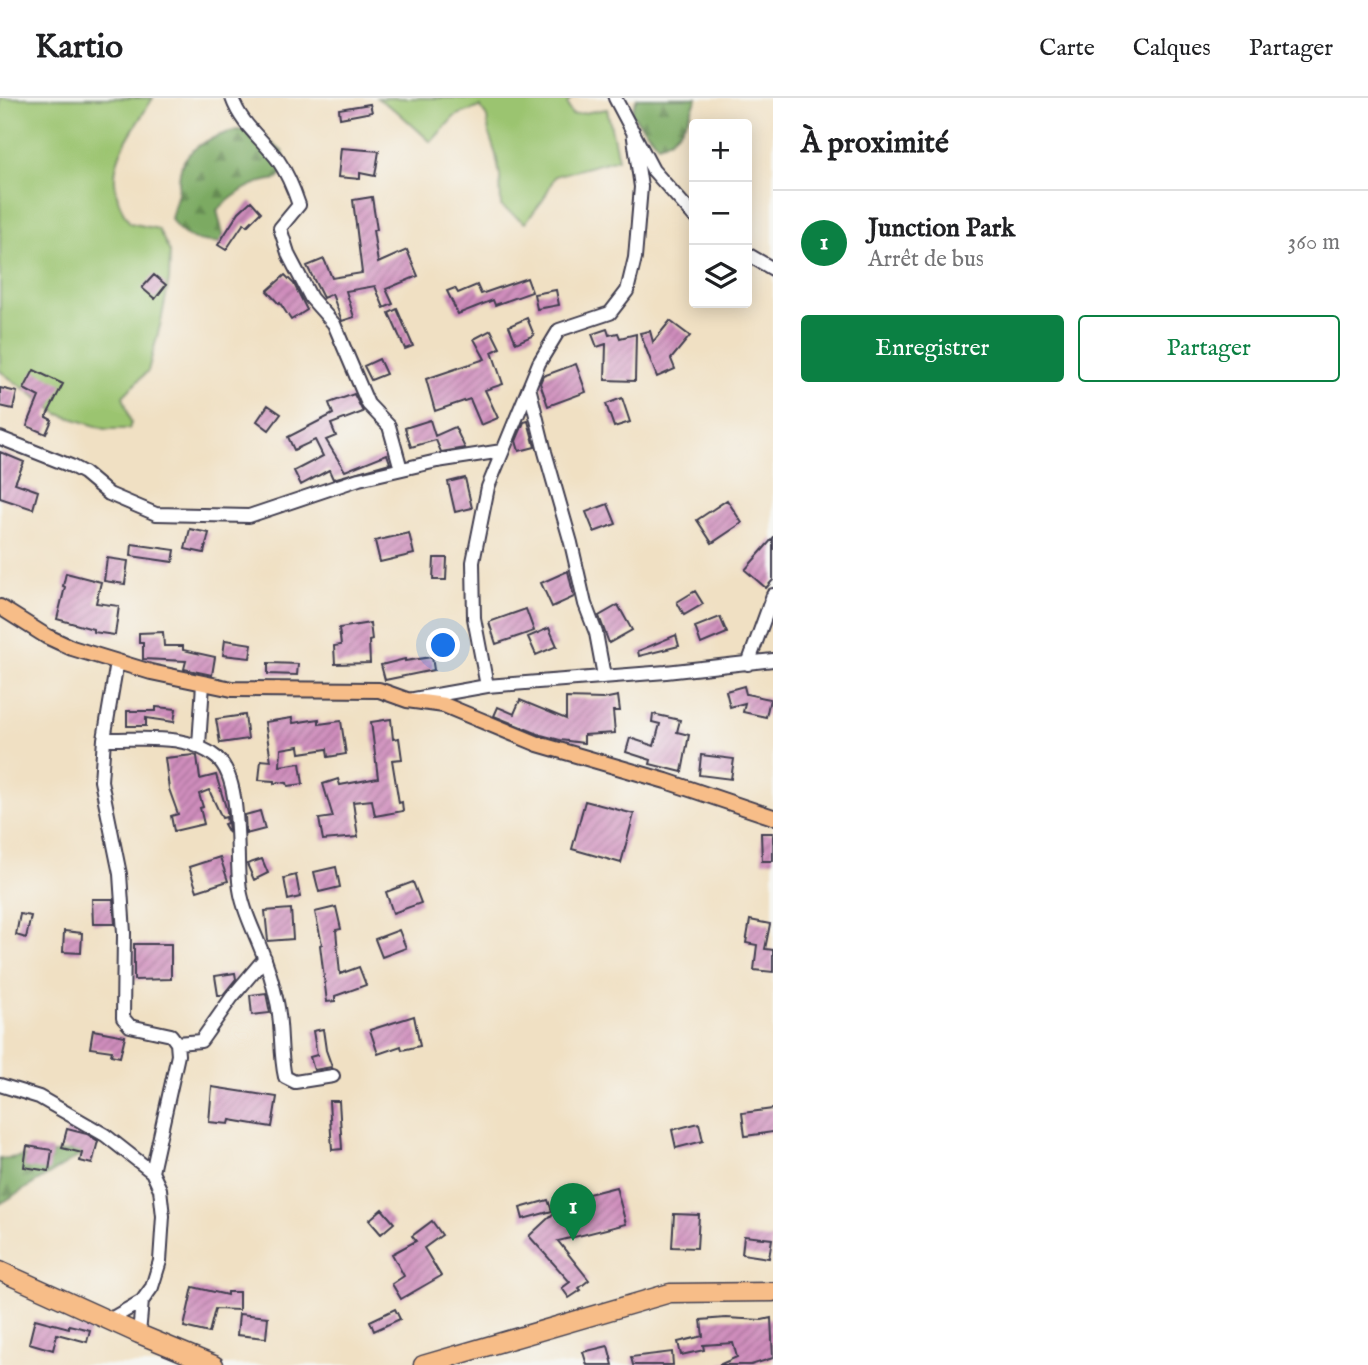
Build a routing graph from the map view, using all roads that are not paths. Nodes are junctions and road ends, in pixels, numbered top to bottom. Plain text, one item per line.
1 (232, 98) edge
2 (615, 98) edge
3 (633, 131) junction
4 (689, 210) edge
5 (752, 257) edge
6 (773, 269) edge
7 (529, 387) junction
8 (0, 438) edge
9 (502, 451) junction
10 (401, 469) junction
11 (773, 595) edge
12 (0, 607) edge
13 (773, 660) edge
14 (117, 662) junction
15 (748, 664) junction
16 (604, 676) junction
17 (203, 684) junction
18 (487, 686) junction
19 (407, 700) junction
20 (104, 739) junction
21 (199, 745) junction
22 (773, 817) edge
23 (265, 958) junction
24 (177, 1043) junction
25 (333, 1076) dead end
26 (0, 1085) edge
27 (152, 1172) junction
28 (0, 1271) edge
29 (773, 1292) edge
30 (142, 1301) junction
31 (109, 1320) junction
32 (139, 1334) junction
33 (214, 1365) edge
34 (422, 1365) edge

1 - 10 street
2 - 3 street
3 - 4 street
3 - 7 street
5 - 6 street
7 - 9 street
7 - 16 street
8 - 10 street
9 - 10 street
9 - 18 street
11 - 15 street
12 - 14 main road
13 - 15 street
14 - 17 main road
14 - 20 street
15 - 16 street
16 - 18 street
17 - 19 main road
17 - 21 street
18 - 19 street
19 - 22 main road
20 - 21 street
20 - 24 street
21 - 23 street
23 - 24 street
23 - 25 street
24 - 27 street
26 - 27 street
27 - 30 street
28 - 31 highway
29 - 34 highway
30 - 31 street
30 - 32 street
31 - 32 highway
32 - 33 highway

